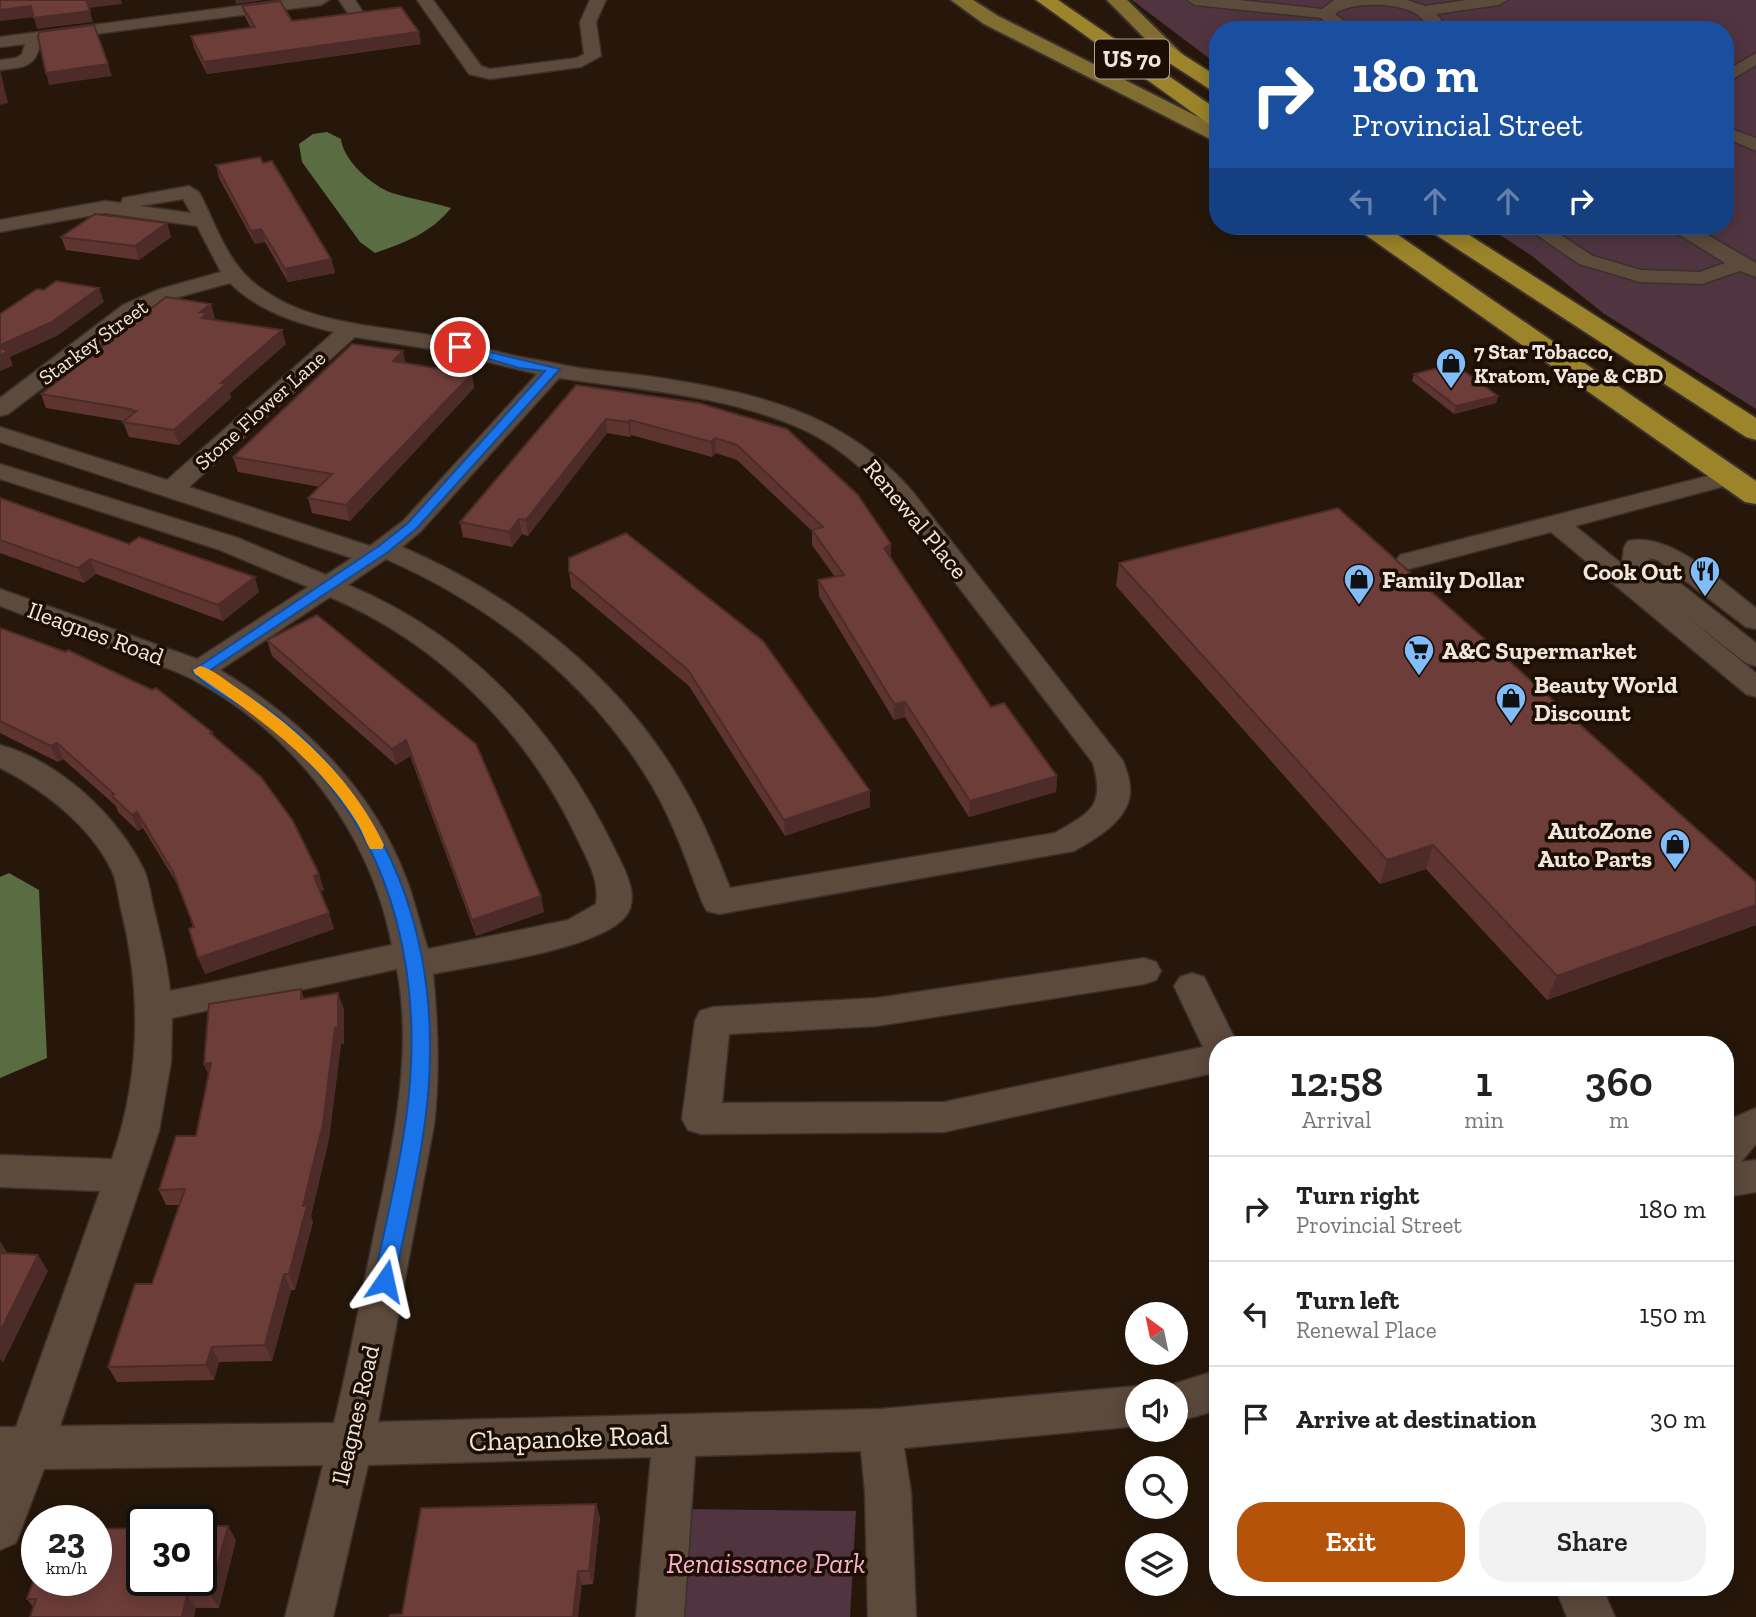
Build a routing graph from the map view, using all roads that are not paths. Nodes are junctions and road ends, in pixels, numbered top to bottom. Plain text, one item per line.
1 (321, 0) edge
2 (347, 0) edge
3 (425, 0) edge
4 (598, 0) edge
5 (960, 0) edge
6 (1045, 0) edge
7 (1195, 0) edge
8 (1364, 0) edge
9 (1371, 0) edge
10 (1499, 0) edge
11 (1107, 4) edge
12 (261, 8) junction
13 (1423, 10) junction
14 (1326, 13) junction
15 (357, 15) edge
16 (1331, 21) edge
17 (1433, 21) edge
18 (265, 25) edge
19 (34, 38) junction
20 (0, 42) edge
21 (1756, 58) edge
22 (0, 65) edge
23 (1734, 73) edge
24 (1209, 80) edge
25 (1209, 114) edge
26 (1209, 131) edge
27 (1734, 135) edge
28 (1756, 145) edge
29 (0, 226) edge
30 (1382, 235) edge
31 (1454, 235) edge
32 (1548, 235) edge
33 (1694, 235) edge
34 (1748, 268) edge
35 (233, 276) junction
36 (350, 330) junction
37 (554, 369) junction
38 (0, 409) edge
39 (1756, 431) edge
40 (0, 434) edge
41 (0, 471) edge
42 (1731, 477) junction
43 (171, 490) junction
44 (1756, 495) edge
45 (1555, 522) junction
46 (378, 553) junction
47 (1409, 561) dead end
48 (328, 586) junction
49 (0, 597) edge
50 (1756, 621) edge
51 (1756, 657) edge
52 (199, 671) junction
53 (1756, 688) edge
54 (0, 755) edge
55 (414, 959) junction
56 (1144, 971) dead end
57 (1192, 986) dead end
58 (153, 1008) junction
59 (1216, 1036) edge
60 (1209, 1060) edge
61 (1756, 1123) edge
62 (1734, 1143) edge
63 (0, 1171) edge
64 (1756, 1176) edge
65 (125, 1177) junction
66 (1734, 1180) edge
67 (1209, 1393) edge
68 (1188, 1399) edge
69 (1125, 1407) edge
70 (880, 1430) junction
71 (675, 1435) junction
72 (348, 1444) junction
73 (15, 1449) edge
74 (0, 1527) edge
75 (1582, 1596) edge
76 (309, 1617) edge
77 (660, 1617) edge
78 (892, 1617) edge
79 (1591, 1617) edge

1 - 12 street
2 - 15 street
3 - 4 street
5 - 26 main road
6 - 25 highway, US 70
7 - 14 street
8 - 14 street
9 - 13 street
10 - 13 street
11 - 24 highway, US 70
12 - 18 street
12 - 19 street
13 - 17 street
14 - 16 street
19 - 20 street
19 - 22 street
21 - 23 street
27 - 28 street
29 - 35 street, Renewal Place
30 - 42 highway
31 - 39 highway
32 - 34 street
33 - 34 street
35 - 36 street, Renewal Place
35 - 38 street, Starkey Street
36 - 37 street, Renewal Place
36 - 43 street, Stone Flower Lane
37 - 46 street
37 - 46 street, Renewal Place
40 - 43 street
41 - 48 street
42 - 44 highway
42 - 45 street
43 - 46 street
45 - 47 street
45 - 53 street
46 - 48 street
48 - 52 street
48 - 55 street
49 - 52 street, Ileagnes Road
50 - 51 street
52 - 55 street, Ileagnes Road
54 - 58 street
55 - 58 street
55 - 72 street, Ileagnes Road
56 - 60 street
57 - 59 street
58 - 65 street
61 - 62 street
63 - 65 street
64 - 66 street
65 - 73 street
67 - 68 street
69 - 70 street, Chapanoke Road
70 - 71 street, Chapanoke Road
70 - 78 street
71 - 72 street, Chapanoke Road
71 - 77 street
72 - 73 street, Chapanoke Road
72 - 76 street, Ileagnes Road
73 - 74 street
75 - 79 street

